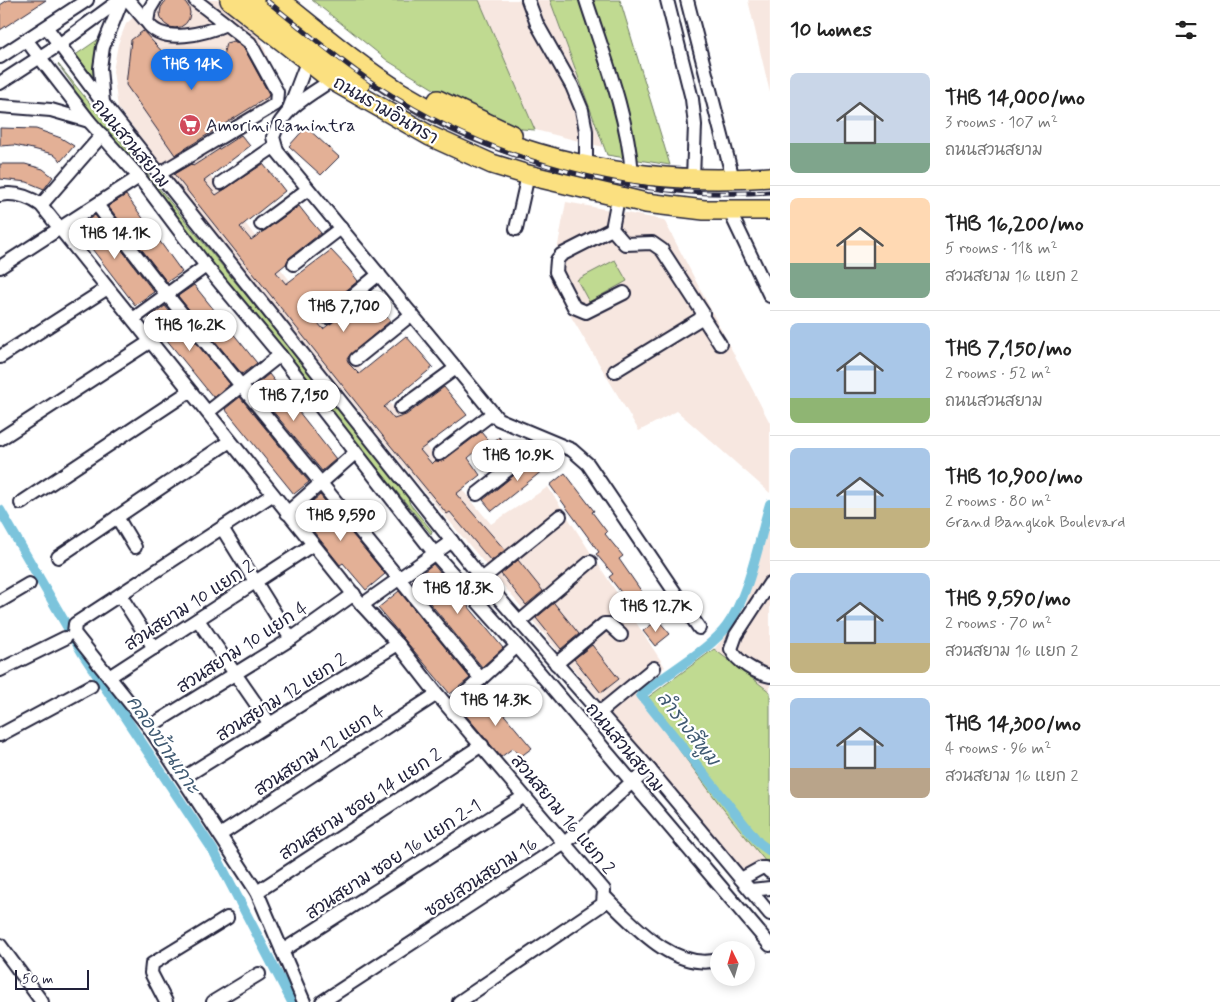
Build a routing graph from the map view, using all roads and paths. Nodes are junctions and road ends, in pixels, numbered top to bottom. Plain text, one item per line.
1 (87, 0) edge
2 (121, 0) edge
3 (128, 0) edge
4 (155, 0) edge
5 (195, 0) edge
6 (230, 0) edge
7 (279, 0) edge
8 (295, 0) edge
9 (528, 0) edge
10 (586, 0) edge
11 (667, 0) edge
12 (687, 0) edge
13 (249, 6) edge
14 (148, 22) junction
15 (228, 26) junction
16 (47, 28) junction
17 (27, 41) junction
18 (60, 44) junction
19 (0, 57) edge
20 (39, 58) junction
21 (303, 70) junction
22 (332, 80) junction
23 (0, 83) edge
24 (315, 89) junction
25 (102, 103) junction
26 (0, 106) edge
27 (289, 110) junction
28 (89, 121) junction
29 (102, 136) junction
30 (489, 145) junction
31 (275, 146) junction
32 (563, 160) junction
33 (586, 166) junction
34 (632, 173) junction
35 (159, 174) junction
36 (528, 176) junction
37 (139, 177) junction
38 (770, 177) edge
39 (693, 178) junction
40 (733, 179) junction
41 (561, 182) junction
42 (221, 183) dead end
43 (308, 189) junction
44 (2, 195) edge
45 (618, 198) junction
46 (41, 205) junction
47 (97, 205) junction
48 (770, 210) edge
49 (730, 212) junction
50 (261, 224) dead end
51 (341, 228) junction
52 (60, 229) junction
53 (516, 229) dead end
54 (612, 229) junction
55 (294, 264) dead end
56 (206, 266) junction
57 (0, 267) edge
58 (379, 274) junction
59 (106, 289) junction
60 (624, 293) dead end
61 (167, 295) junction
62 (770, 296) edge
63 (412, 314) junction
64 (702, 316) junction
65 (327, 317) dead end
66 (133, 319) junction
67 (151, 341) junction
68 (720, 344) dead end
69 (280, 355) junction
70 (0, 356) edge
71 (356, 359) dead end
72 (456, 368) junction
73 (615, 371) dead end
74 (242, 385) junction
75 (190, 391) junction
76 (401, 408) dead end
77 (208, 412) junction
78 (493, 413) junction
79 (0, 439) edge
80 (546, 440) junction
81 (230, 441) junction
82 (355, 454) junction
83 (439, 454) dead end
84 (320, 484) junction
85 (477, 494) dead end
86 (272, 495) junction
87 (21, 503) dead end
88 (287, 513) junction
89 (560, 516) dead end
90 (117, 517) junction
91 (222, 528) junction
92 (452, 541) junction
93 (312, 545) junction
94 (135, 547) dead end
95 (435, 554) junction
96 (58, 557) dead end
97 (590, 562) dead end
98 (399, 579) junction
99 (482, 579) junction
100 (256, 583) junction
101 (770, 583) edge
102 (29, 584) dead end
103 (354, 594) junction
104 (120, 595) junction
105 (0, 601) edge
106 (362, 605) junction
107 (198, 620) junction
108 (519, 622) junction
109 (698, 628) dead end
110 (621, 635) dead end
111 (64, 638) dead end
112 (291, 640) junction
113 (398, 644) junction
114 (517, 646) junction
115 (154, 648) junction
116 (556, 664) junction
117 (654, 668) dead end
118 (0, 670) edge
119 (236, 674) junction
120 (770, 676) edge
121 (109, 678) junction
122 (482, 678) junction
123 (91, 686) dead end
124 (437, 694) junction
125 (450, 707) junction
126 (600, 713) junction
127 (270, 724) junction
128 (148, 728) junction
129 (0, 736) edge
130 (482, 745) junction
131 (650, 770) junction
132 (183, 778) junction
133 (632, 782) junction
134 (524, 797) junction
135 (220, 835) junction
136 (565, 843) junction
137 (770, 872) edge
138 (742, 879) junction
139 (770, 888) edge
140 (751, 890) junction
141 (258, 892) junction
142 (605, 897) junction
143 (770, 914) edge
144 (227, 918) dead end
145 (0, 945) edge
146 (770, 945) edge
147 (282, 951) junction
148 (710, 962) edge
149 (259, 974) dead end
150 (462, 1001) edge
151 (42, 1002) edge
152 (166, 1002) edge
153 (213, 1002) edge
154 (304, 1002) edge
155 (322, 1002) edge

1 - 16 street
2 - 18 street
2 - 25 street
3 - 14 street
4 - 14 street
5 - 15 street
6 - 13 highway, ถนนรามอินทรา
7 - 30 highway, ถนนรามอินทรา
8 - 32 highway, ถนนรามอินทรา
9 - 33 street
10 - 34 street
11 - 39 street
12 - 40 street
13 - 15 street
13 - 21 highway, ถนนรามอินทรา
13 - 30 highway, ถนนรามอินทรา
14 - 15 street
15 - 35 street
16 - 17 street
16 - 18 street, ถนนสวนสยาม
17 - 19 street
17 - 20 street, ถนนสวนสยาม
18 - 20 street
18 - 25 street, ถนนสวนสยาม
20 - 23 street
20 - 28 street, ถนนสวนสยาม
21 - 22 highway, ถนนรามอินทรา
21 - 24 street
21 - 27 street
22 - 24 street
22 - 36 highway, ถนนรามอินทรา
24 - 27 street
25 - 35 street, ถนนสวนสยาม
26 - 28 street
27 - 31 street
28 - 29 street, ถนนสวนสยาม
29 - 37 street, ถนนสวนสยาม
29 - 46 street
30 - 32 highway, ถนนรามอินทรา
30 - 41 highway, ถนนรามอินทรา
31 - 42 street
31 - 43 street
32 - 33 highway, ถนนรามอินทรา
33 - 34 highway, ถนนรามอินทรา
34 - 39 highway, ถนนรามอินทรา
35 - 92 street, ถนนสวนสยาม
36 - 41 highway, ถนนรามอินทรา
36 - 53 street
37 - 47 street
37 - 56 street, ถนนสวนสยาม
38 - 40 highway, ถนนรามอินทรา
39 - 40 highway, ถนนรามอินทรา
41 - 45 highway, ถนนรามอินทรา
43 - 50 street
43 - 51 street
44 - 46 street
45 - 49 highway, ถนนรามอินทรา
45 - 54 street
46 - 52 street, สวนสยาม 16 แยก 2
47 - 52 street
47 - 61 street
48 - 49 highway, ถนนรามอินทรา
49 - 62 street
51 - 55 street
51 - 58 street
52 - 57 street
52 - 59 street, สวนสยาม 16 แยก 2
54 - 60 street
54 - 64 street
56 - 61 street
56 - 69 street, ถนนสวนสยาม
58 - 63 street
58 - 65 street
59 - 66 street, สวนสยาม 16 แยก 2
59 - 70 street
61 - 66 street
61 - 74 street
63 - 71 street
63 - 72 street
64 - 68 street
64 - 73 street
66 - 67 street, สวนสยาม 16 แยก 2
67 - 75 street, สวนสยาม 16 แยก 2
67 - 79 street
69 - 74 street
69 - 82 street, ถนนสวนสยาม
72 - 76 street
72 - 78 street
74 - 77 street
74 - 84 street
75 - 77 street, สวนสยาม 16 แยก 2
75 - 87 street
77 - 81 street, สวนสยาม 16 แยก 2
78 - 80 street
78 - 83 street
80 - 85 street
80 - 109 street
81 - 86 street, สวนสยาม 16 แยก 2
81 - 90 street
82 - 84 street
82 - 95 street, ถนนสวนสยาม
84 - 88 street
84 - 98 street
86 - 88 street, สวนสยาม 16 แยก 2
86 - 91 street
88 - 93 street, สวนสยาม 16 แยก 2
89 - 99 street
90 - 94 street
90 - 96 street
91 - 100 street
91 - 104 street
92 - 95 street
92 - 99 street, ถนนสวนสยาม
93 - 100 street, สวนสยาม 10 แยก 2
93 - 103 street, สวนสยาม 16 แยก 2
95 - 98 street
95 - 114 street, ถนนสวนสยาม
97 - 108 street
98 - 106 street
98 - 122 street
99 - 108 street, ถนนสวนสยาม
100 - 107 street, สวนสยาม 10 แยก 2
100 - 112 street
101 - 120 street
102 - 105 street
103 - 106 street, สวนสยาม 16 แยก 2
103 - 112 street, สวนสยาม 10 แยก 4
104 - 115 street
104 - 121 street
106 - 113 street, สวนสยาม 16 แยก 2
107 - 115 street, สวนสยาม 10 แยก 2
107 - 119 street
108 - 116 street, ถนนสวนสยาม
110 - 116 street
111 - 118 street
112 - 119 street, สวนสยาม 10 แยก 4
113 - 124 street, สวนสยาม 16 แยก 2
113 - 127 street, สวนสยาม 12 แยก 2
114 - 122 street
114 - 133 street, ถนนสวนสยาม
115 - 121 street, สวนสยาม 10 แยก 2
116 - 126 street, ถนนสวนสยาม
117 - 126 street
119 - 127 street
119 - 128 street, สวนสยาม 10 แยก 4
121 - 128 street
122 - 125 street
123 - 129 street
124 - 125 street, สวนสยาม 16 แยก 2
124 - 135 street, สวนสยาม 12 แยก 4
125 - 130 street, สวนสยาม 16 แยก 2
126 - 131 street, ถนนสวนสยาม
127 - 132 street, สวนสยาม 12 แยก 2
128 - 132 street
130 - 134 street, สวนสยาม 16 แยก 2
130 - 141 street, สวนสยาม ซอย 14 แยก 2
131 - 133 street, ซอยสวนสยาม 16
131 - 138 street, ถนนสวนสยาม
132 - 135 street
133 - 136 street, ซอยสวนสยาม 16
133 - 146 street, ถนนสวนสยาม
134 - 136 street, สวนสยาม 16 แยก 2
134 - 147 street, สวนสยาม ซอย 16 แยก 2-1
135 - 141 street
136 - 142 street, สวนสยาม 16 แยก 2
136 - 155 street, ซอยสวนสยาม 16
137 - 138 street
138 - 140 street, ถนนสวนสยาม
139 - 140 street
140 - 143 street, ถนนสวนสยาม
141 - 147 street
142 - 148 street, สวนสยาม 16 แยก 2
142 - 150 street
144 - 152 street
145 - 151 street
147 - 154 street
149 - 153 street

